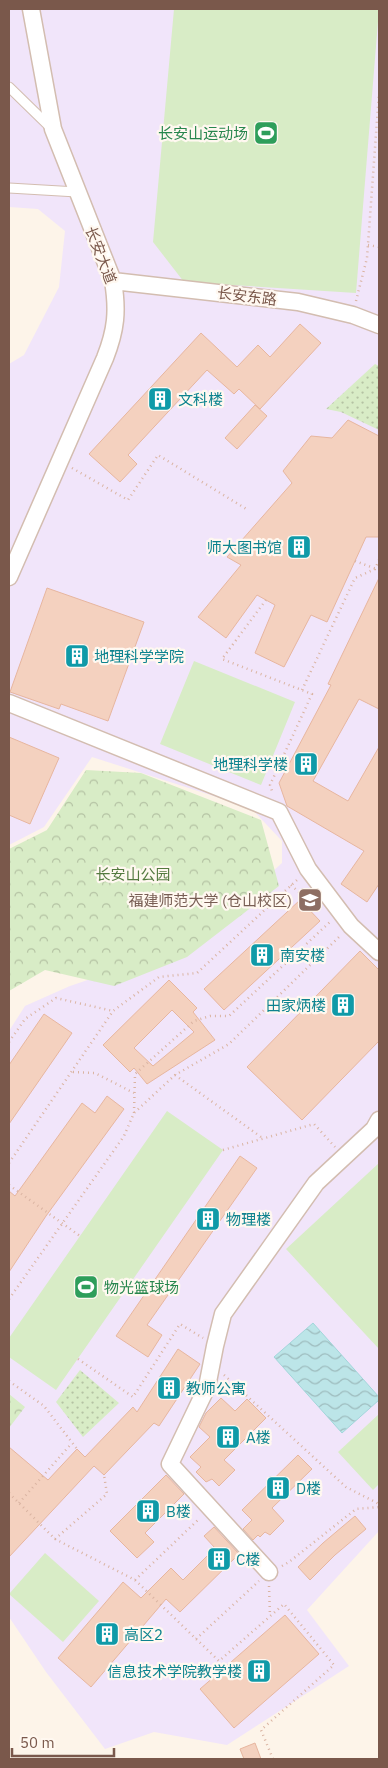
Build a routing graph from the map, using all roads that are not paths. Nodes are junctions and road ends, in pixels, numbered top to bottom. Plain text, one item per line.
1 (30, 9) edge
2 (9, 87) edge
3 (53, 129) junction
4 (9, 188) edge
5 (77, 192) junction
6 (113, 281) junction
7 (379, 325) edge
8 (9, 577) edge
9 (9, 703) edge
10 (379, 952) edge
11 (379, 1120) edge
12 (269, 1572) road end

1 - 3 street, 长安大道
2 - 3 lane
3 - 5 street, 长安大道
4 - 5 lane
5 - 6 street, 长安大道
6 - 7 street, 长安东路
6 - 8 street, 长安大道
9 - 10 street
11 - 12 street

